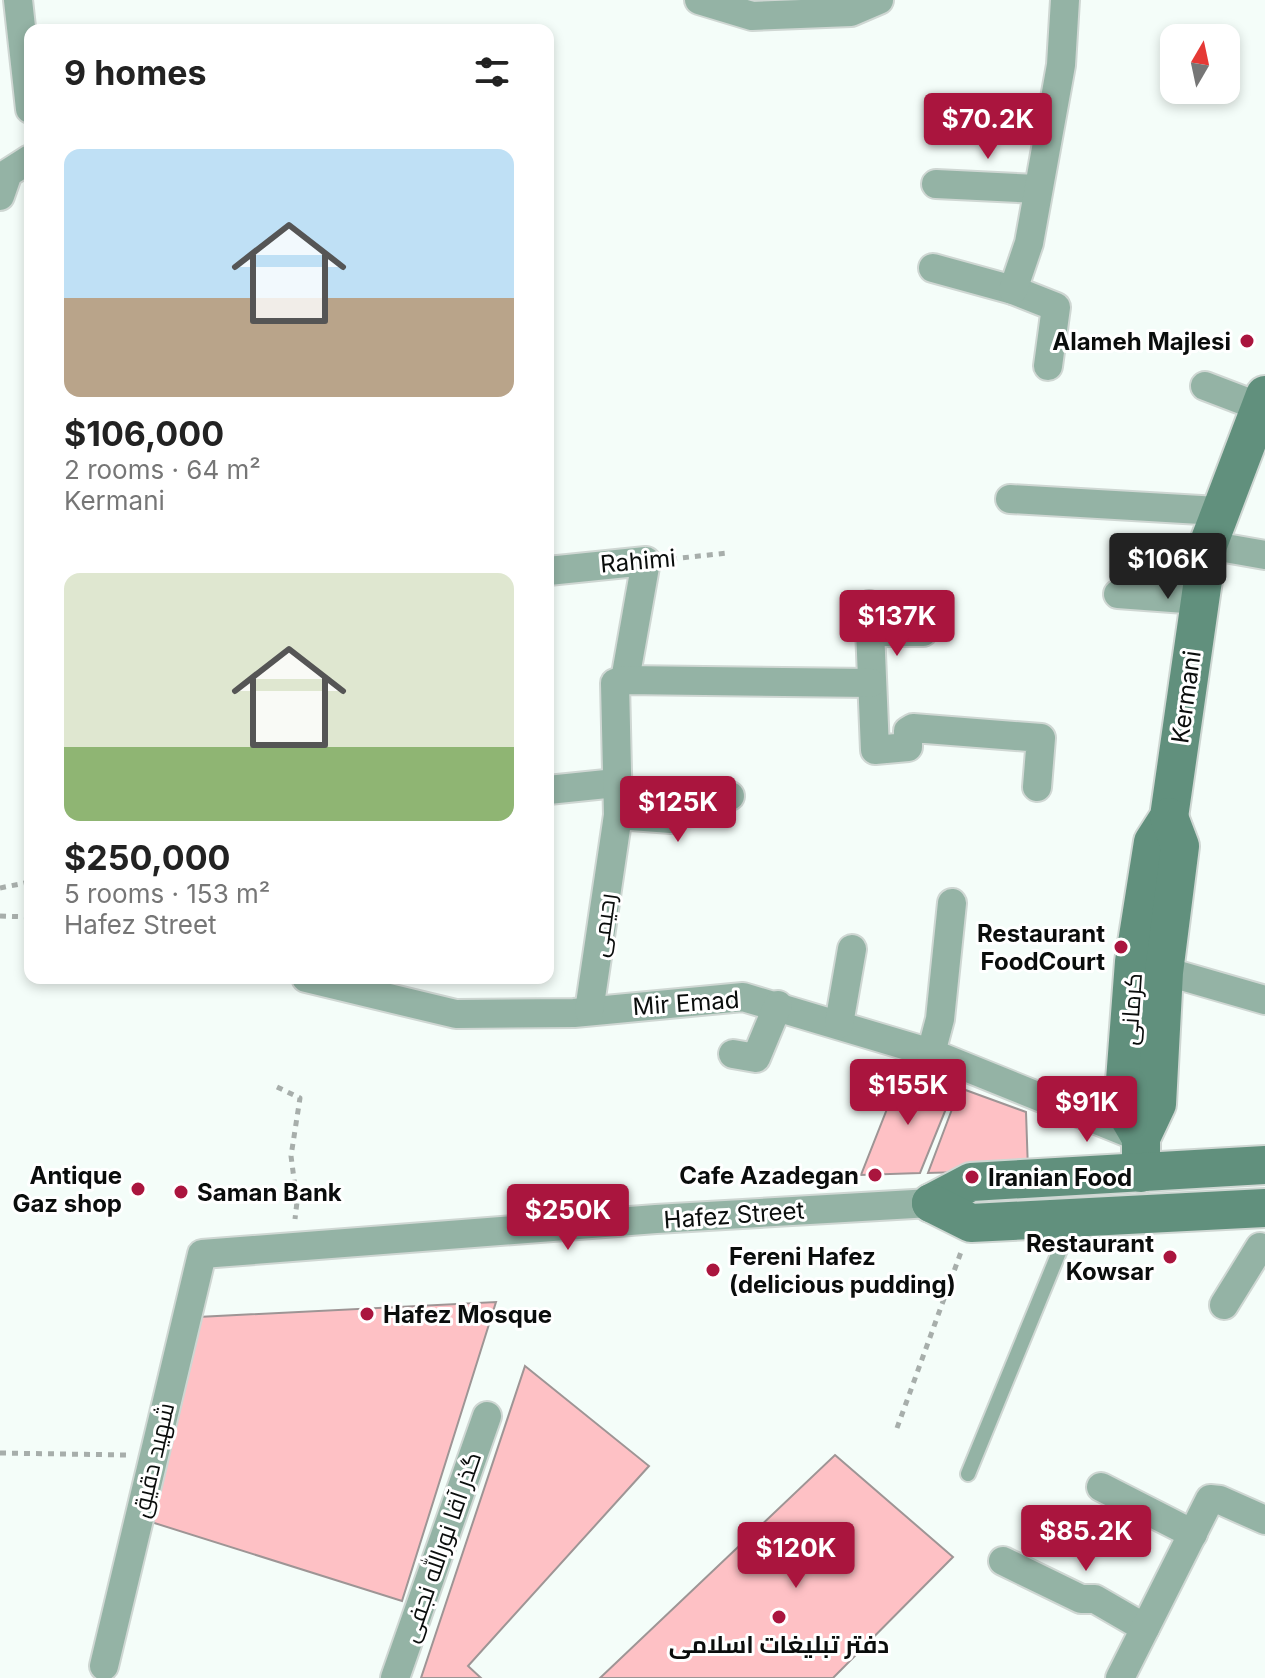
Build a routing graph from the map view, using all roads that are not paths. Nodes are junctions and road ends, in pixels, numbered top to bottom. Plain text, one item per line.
1 (18, 0) edge
2 (699, 0) edge
3 (879, 0) edge
4 (1065, 0) edge
5 (24, 54) edge
6 (24, 163) edge
7 (936, 184) dead end
8 (1037, 189) junction
9 (0, 196) edge
10 (933, 268) dead end
11 (1013, 290) junction
12 (1048, 366) dead end
13 (1205, 386) dead end
14 (1262, 401) edge
15 (1010, 499) dead end
16 (1213, 528) junction
17 (1265, 555) edge
18 (646, 561) joint
19 (554, 570) edge
20 (1118, 594) dead end
21 (1199, 600) junction
22 (923, 632) dead end
23 (625, 680) junction
24 (871, 683) junction
25 (616, 783) junction
26 (1037, 787) dead end
27 (554, 789) edge
28 (730, 796) dead end
29 (618, 815) junction
30 (952, 903) dead end
31 (852, 949) dead end
32 (1149, 967) junction
33 (331, 984) edge
34 (1265, 1000) edge
35 (778, 1005) junction
36 (589, 1011) junction
37 (839, 1024) junction
38 (931, 1053) junction
39 (733, 1054) dead end
40 (1141, 1156) junction
41 (1265, 1165) edge
42 (931, 1203) junction
43 (1252, 1209) edge
44 (1072, 1220) junction
45 (1263, 1250) edge
46 (202, 1254) joint
47 (1224, 1305) dead end
48 (487, 1416) dead end
49 (968, 1474) dead end
50 (1101, 1487) dead end
51 (1265, 1520) edge
52 (1193, 1534) junction
53 (1003, 1561) dead end
54 (1145, 1628) junction
55 (104, 1666) dead end
56 (395, 1678) edge
57 (1120, 1678) edge

1 - 5 street
2 - 3 street
4 - 8 street
6 - 9 street
7 - 8 street
8 - 11 street
10 - 11 street
11 - 12 street
13 - 14 street
14 - 16 street, Kermani
15 - 16 street
16 - 17 street
16 - 21 street, Kermani
18 - 19 street, Rahimi
18 - 23 street, رحیمی
20 - 21 street
21 - 32 street, Kermani
22 - 24 street
23 - 24 street
23 - 25 street, رحیمی
24 - 26 street
25 - 27 street
25 - 29 street, رحیمی
28 - 29 street
29 - 36 street, رحیمی
30 - 38 street
31 - 37 street
32 - 34 street
32 - 40 street, Kermani
33 - 36 street, Mir Emad
35 - 36 street, Mir Emad
35 - 37 street, Mir Emad
35 - 39 street
37 - 38 street, Mir Emad
38 - 40 street, Mir Emad
40 - 41 street, Hafez Street
40 - 42 street, Hafez Street
42 - 44 street, Hafez Street
42 - 46 street, Hafez Street
43 - 44 street, Hafez Street
43 - 45 street
44 - 49 lane
45 - 47 street
46 - 55 street, شهید دقیق
48 - 56 street, گذر آقا نورالله نجفی
50 - 52 street
51 - 52 street
52 - 54 street
53 - 54 street
54 - 57 street

